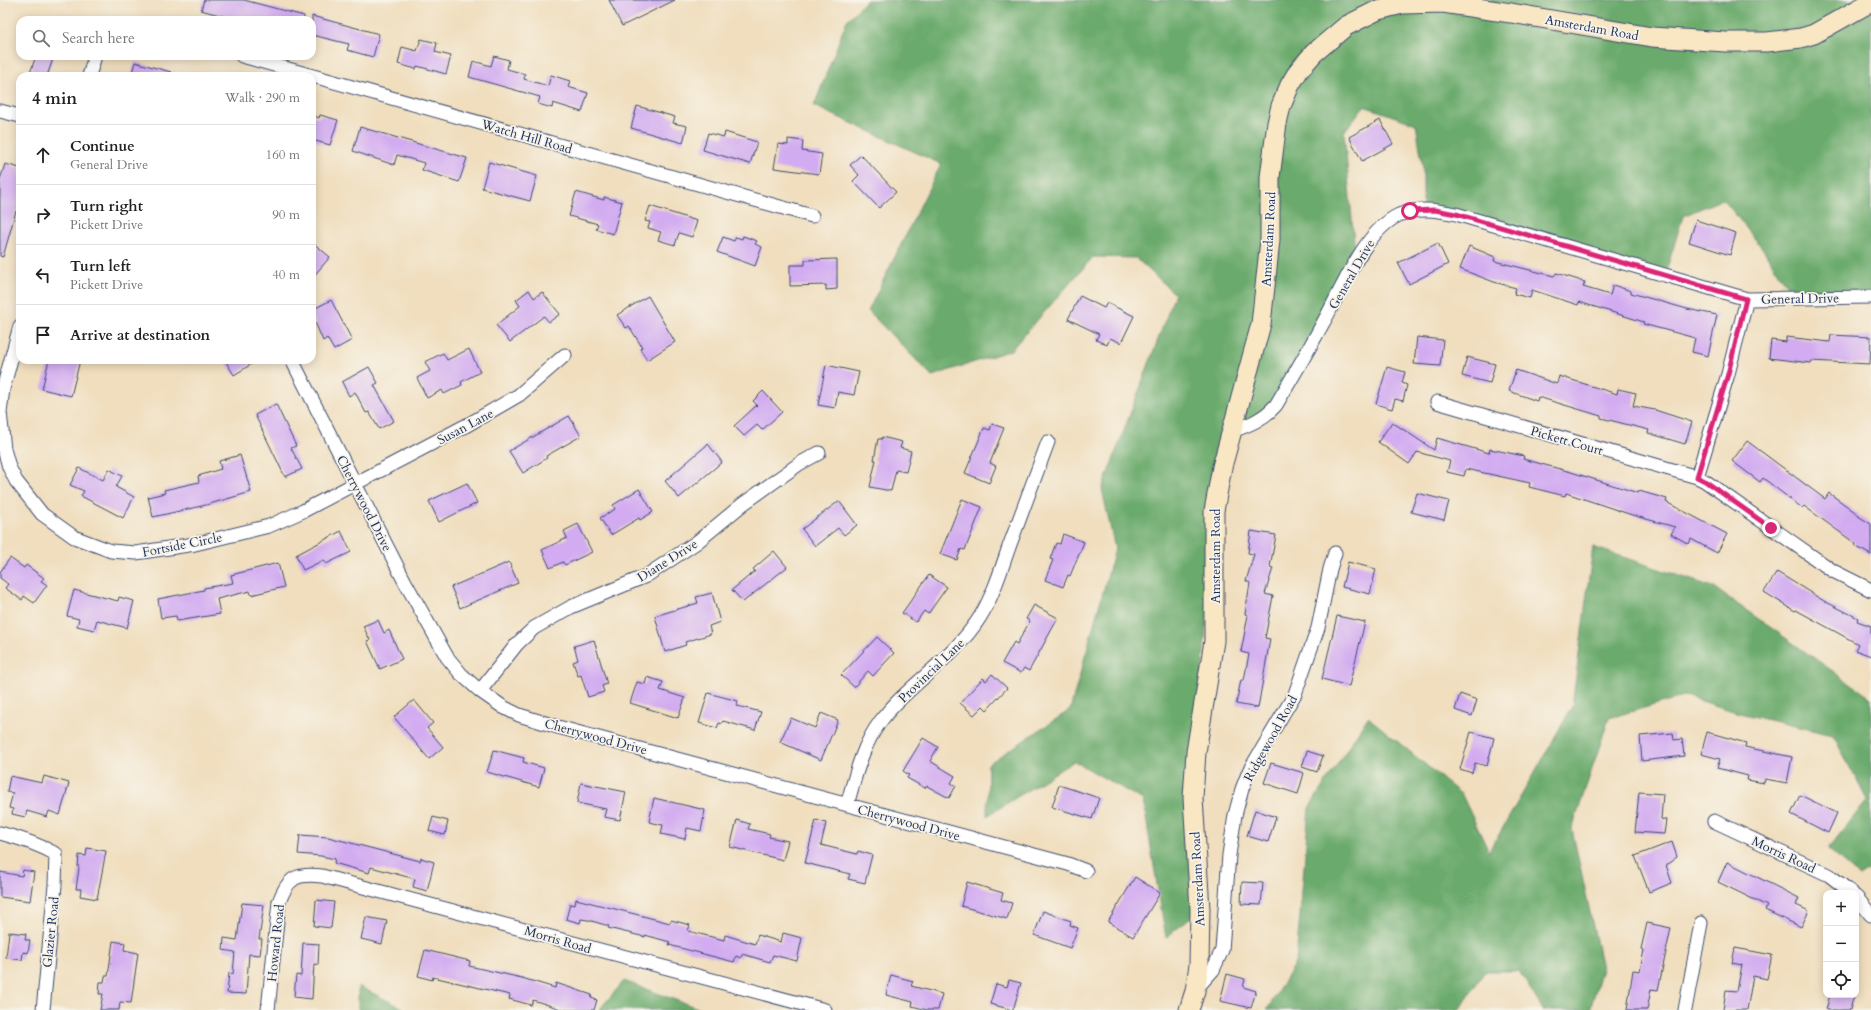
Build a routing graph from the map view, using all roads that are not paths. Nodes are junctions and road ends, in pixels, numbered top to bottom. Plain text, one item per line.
1 (1871, 2) edge
2 (94, 60) edge
3 (256, 60) edge
4 (90, 72) edge
5 (299, 72) edge
6 (316, 77) edge
7 (0, 111) edge
8 (16, 115) edge
9 (812, 216) dead end
10 (1871, 297) edge
11 (1746, 299) junction
12 (16, 342) edge
13 (565, 355) dead end
14 (294, 364) edge
15 (1438, 402) dead end
16 (1232, 431) junction
17 (1048, 442) dead end
18 (819, 453) dead end
19 (1697, 477) junction
20 (355, 482) junction
21 (1335, 553) dead end
22 (1871, 590) edge
23 (480, 691) junction
24 (847, 805) junction
25 (1714, 821) dead end
26 (0, 833) edge
27 (1086, 871) dead end
28 (291, 880) joint
29 (1848, 890) edge
30 (1859, 901) edge
31 (1871, 915) edge
32 (1701, 923) dead end
33 (1195, 991) junction
34 (43, 1010) edge
35 (268, 1010) edge
36 (825, 1010) edge
37 (1189, 1010) edge
38 (1685, 1010) edge

1 - 16 street, Amsterdam Road
2 - 4 street
3 - 5 street, Watch Hill Road
6 - 9 street, Watch Hill Road
7 - 8 street
10 - 11 street, General Drive
11 - 16 street, General Drive
11 - 19 street
12 - 20 street, Fortside Circle
13 - 20 street, Susan Lane
14 - 20 street, Cherrywood Drive
15 - 19 street, Pickett Court
16 - 33 street, Amsterdam Road
17 - 24 street, Provincial Lane
18 - 23 street, Diane Drive
19 - 22 street, Pickett Court
20 - 23 street, Cherrywood Drive
21 - 33 street, Ridgewood Road
23 - 24 street, Cherrywood Drive
24 - 27 street, Cherrywood Drive
25 - 29 street, Morris Road
26 - 34 street, Glazier Road
28 - 35 street, Howard Road
28 - 36 street, Morris Road
30 - 31 street
32 - 38 street
33 - 37 street, Amsterdam Road

